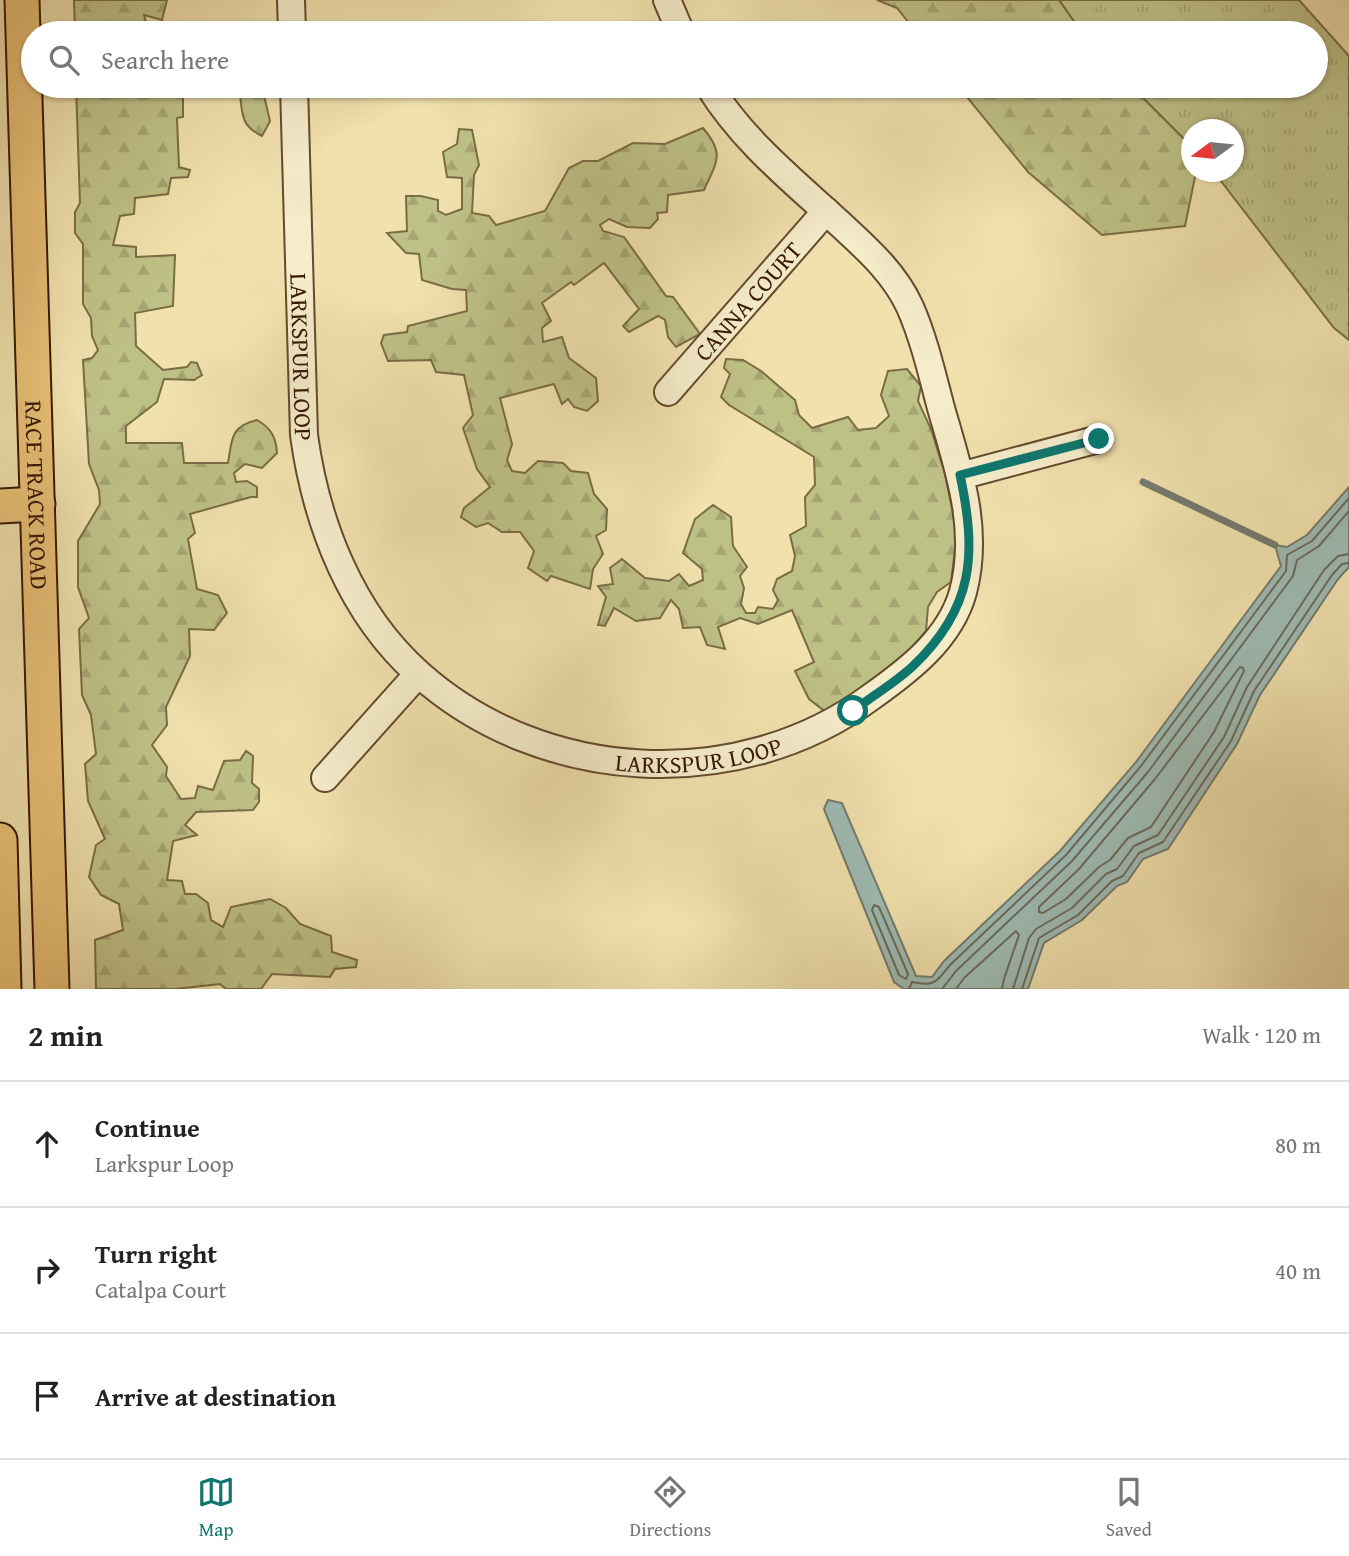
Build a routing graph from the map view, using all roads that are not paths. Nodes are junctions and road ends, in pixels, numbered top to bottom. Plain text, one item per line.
1 (22, 0) edge
2 (291, 0) edge
3 (667, 0) edge
4 (23, 21) edge
5 (292, 21) edge
6 (676, 21) edge
7 (25, 98) edge
8 (294, 98) edge
9 (718, 98) edge
10 (826, 211) junction
11 (668, 392) dead end
12 (1099, 439) dead end
13 (960, 475) junction
14 (38, 504) junction
15 (0, 506) edge
16 (418, 674) junction
17 (325, 778) dead end
18 (0, 840) edge
19 (4, 989) edge
20 (52, 989) edge

1 - 4 main road, RACE TRACK ROAD
2 - 5 street
3 - 6 street
7 - 14 main road, RACE TRACK ROAD
8 - 16 street, LARKSPUR LOOP
9 - 10 street, LARKSPUR LOOP
10 - 11 street, CANNA COURT
10 - 13 street, LARKSPUR LOOP
12 - 13 street
13 - 16 street, LARKSPUR LOOP
14 - 15 main road
14 - 20 main road, RACE TRACK ROAD
16 - 17 street
18 - 19 main road

